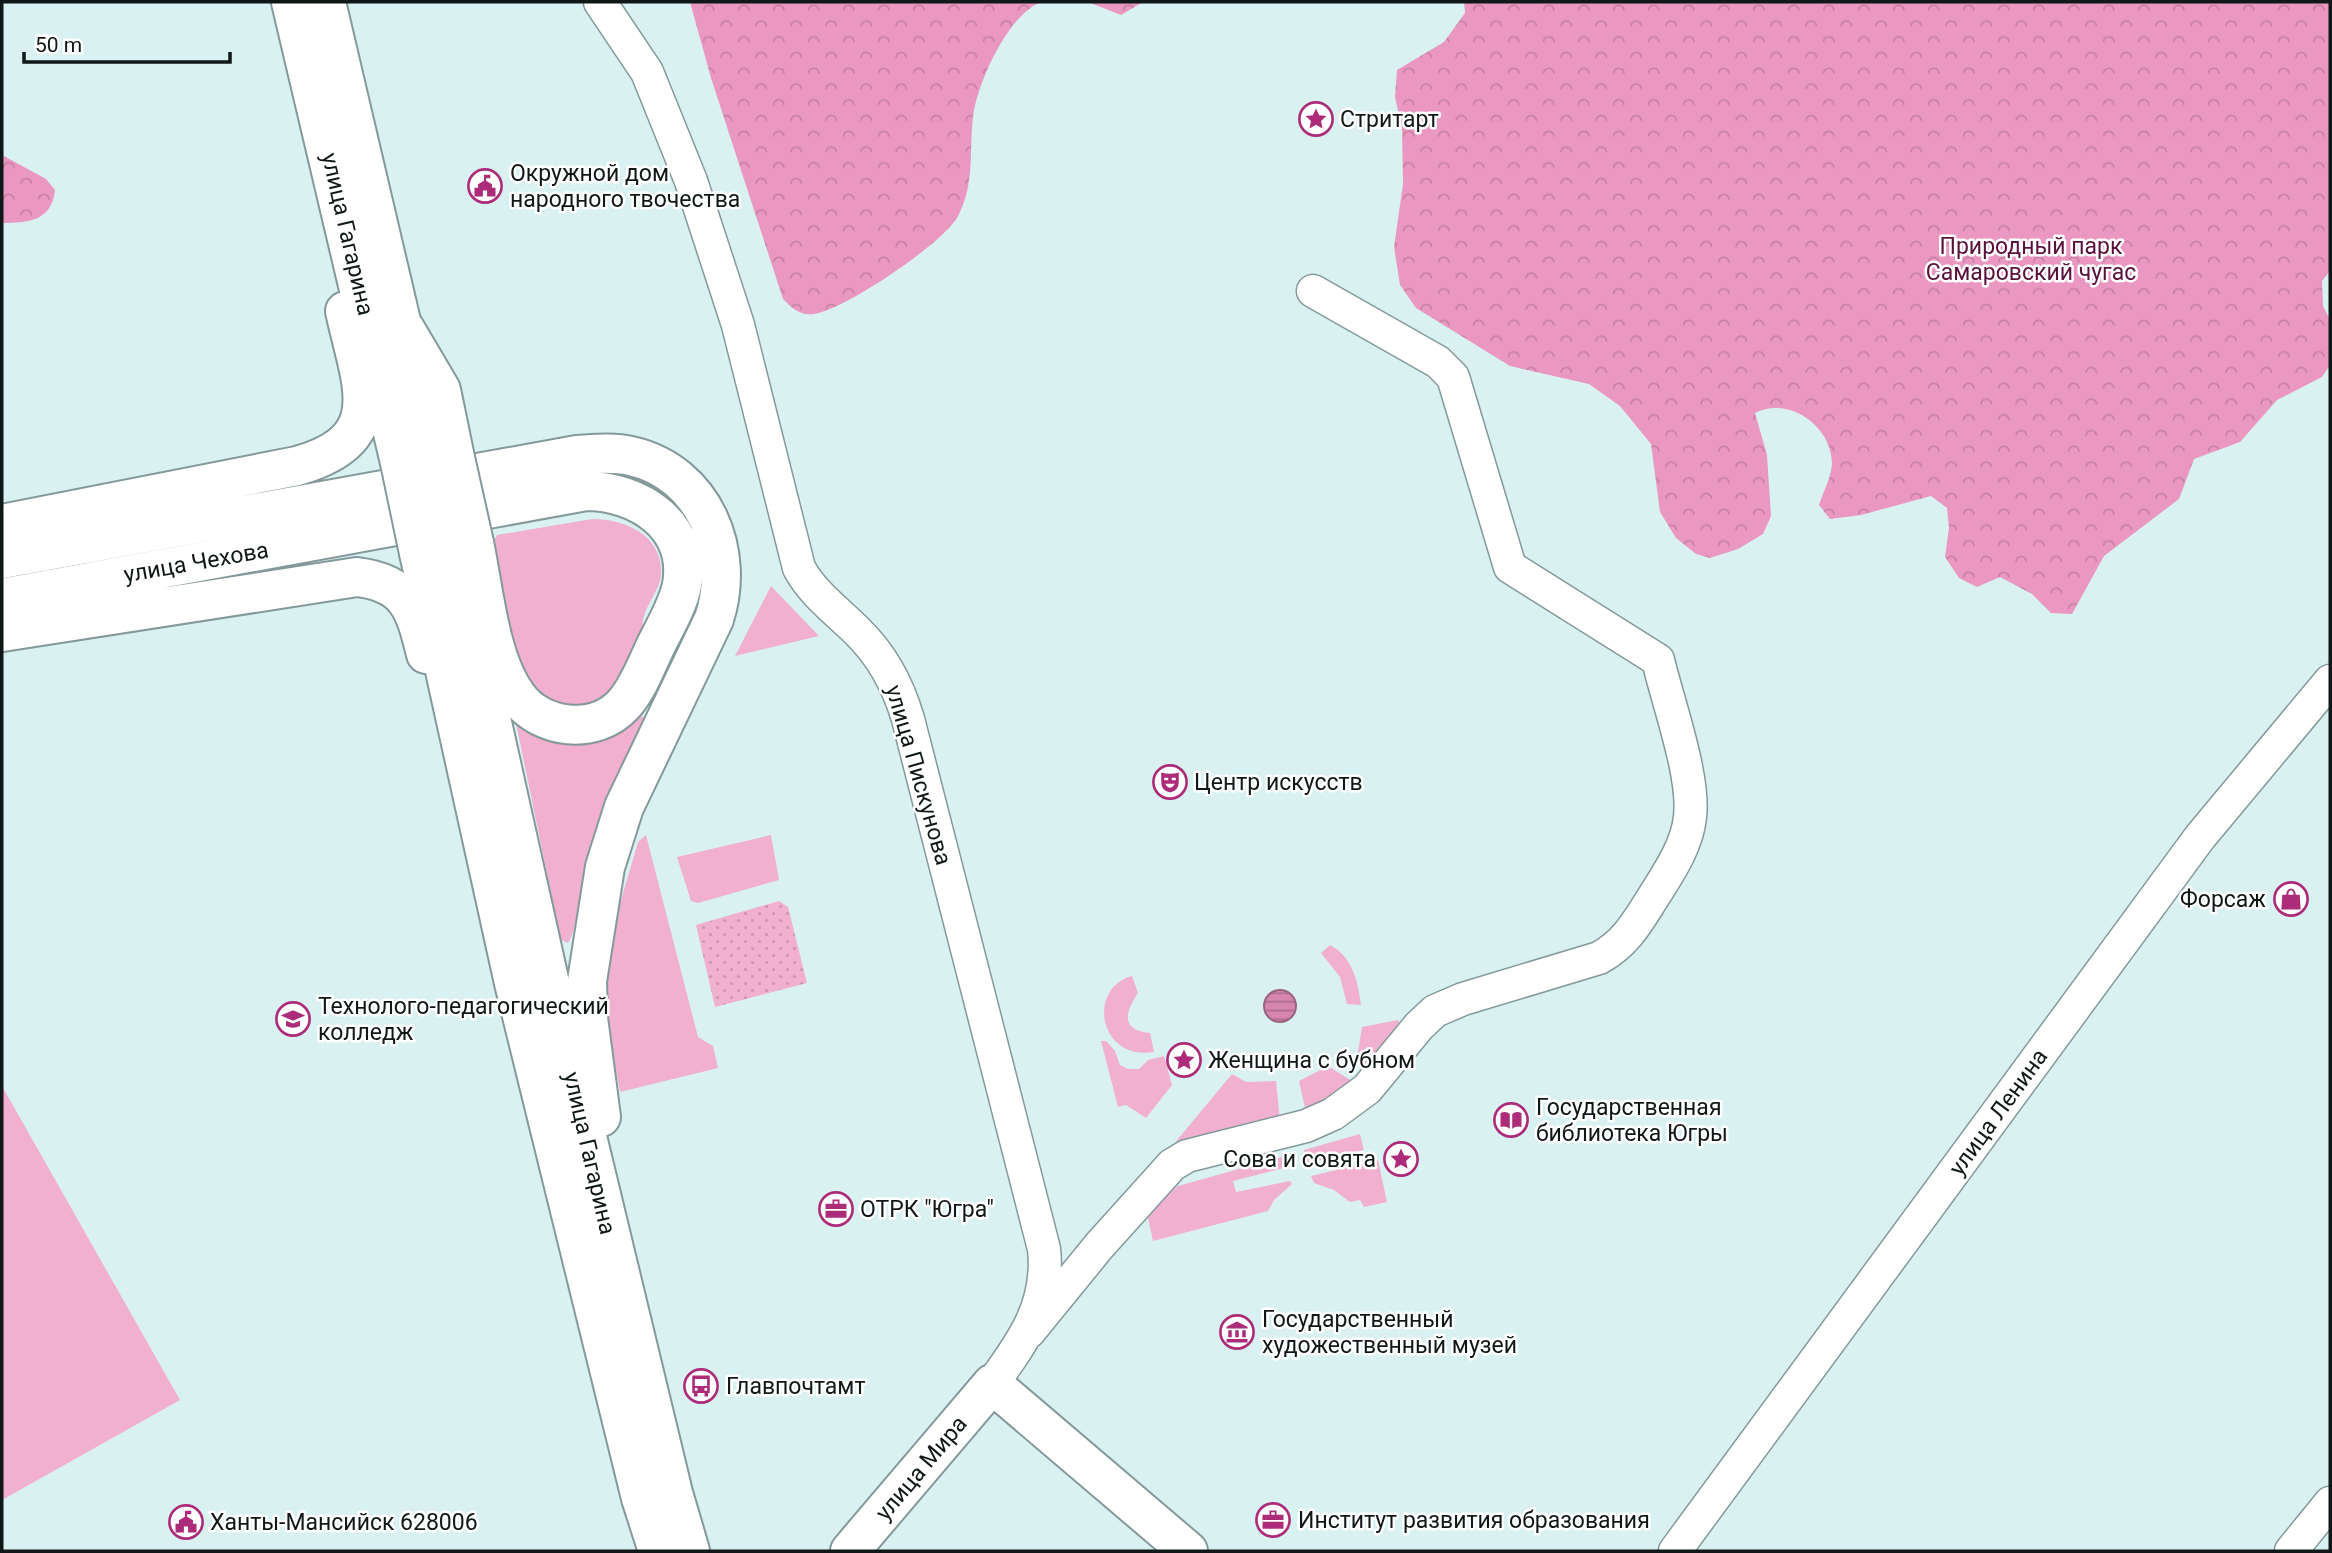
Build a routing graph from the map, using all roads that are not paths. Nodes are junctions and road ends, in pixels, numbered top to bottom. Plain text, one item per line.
1 (291, 2) edge
2 (326, 2) edge
3 (600, 2) edge
4 (317, 100) junction
5 (1313, 291) dead end
6 (418, 469) junction
7 (2, 524) edge
8 (451, 553) junction
9 (2, 559) edge
10 (2, 598) edge
11 (2, 632) edge
12 (2330, 681) edge
13 (432, 682) junction
14 (467, 767) junction
15 (531, 979) junction
16 (601, 1117) junction
17 (1040, 1233) junction
18 (1099, 1246) junction
19 (617, 1266) junction
20 (1029, 1332) junction
21 (992, 1384) junction
22 (673, 1493) junction
23 (2330, 1503) edge
24 (658, 1551) edge
25 (691, 1551) edge
26 (850, 1551) edge
27 (1188, 1551) edge
28 (1675, 1551) edge
29 (2291, 1551) edge

1 - 4 main road, улица Гагарина
2 - 6 main road, улица Гагарина
3 - 17 street, улица Пискунова
4 - 6 main road, улица Гагарина
4 - 7 main road
5 - 18 street
6 - 8 main road, bridge
6 - 8 main road, bridge
6 - 9 main road, улица Чехова
6 - 16 main road, улица Чехова
8 - 10 main road, улица Чехова
8 - 14 main road, улица Гагарина
8 - 15 main road, улица Гагарина
11 - 13 main road
12 - 28 street, улица Ленина
13 - 14 main road
13 - 15 main road
14 - 15 main road, улица Гагарина
15 - 16 main road
15 - 19 main road, улица Гагарина
15 - 24 main road, улица Гагарина
16 - 19 main road
16 - 22 main road
17 - 18 street
17 - 20 street, улица Пискунова
18 - 20 street
19 - 22 main road, улица Гагарина
20 - 21 street, улица Пискунова
21 - 26 main road, улица Мира
21 - 27 main road
22 - 25 main road, улица Гагарина
23 - 29 street

